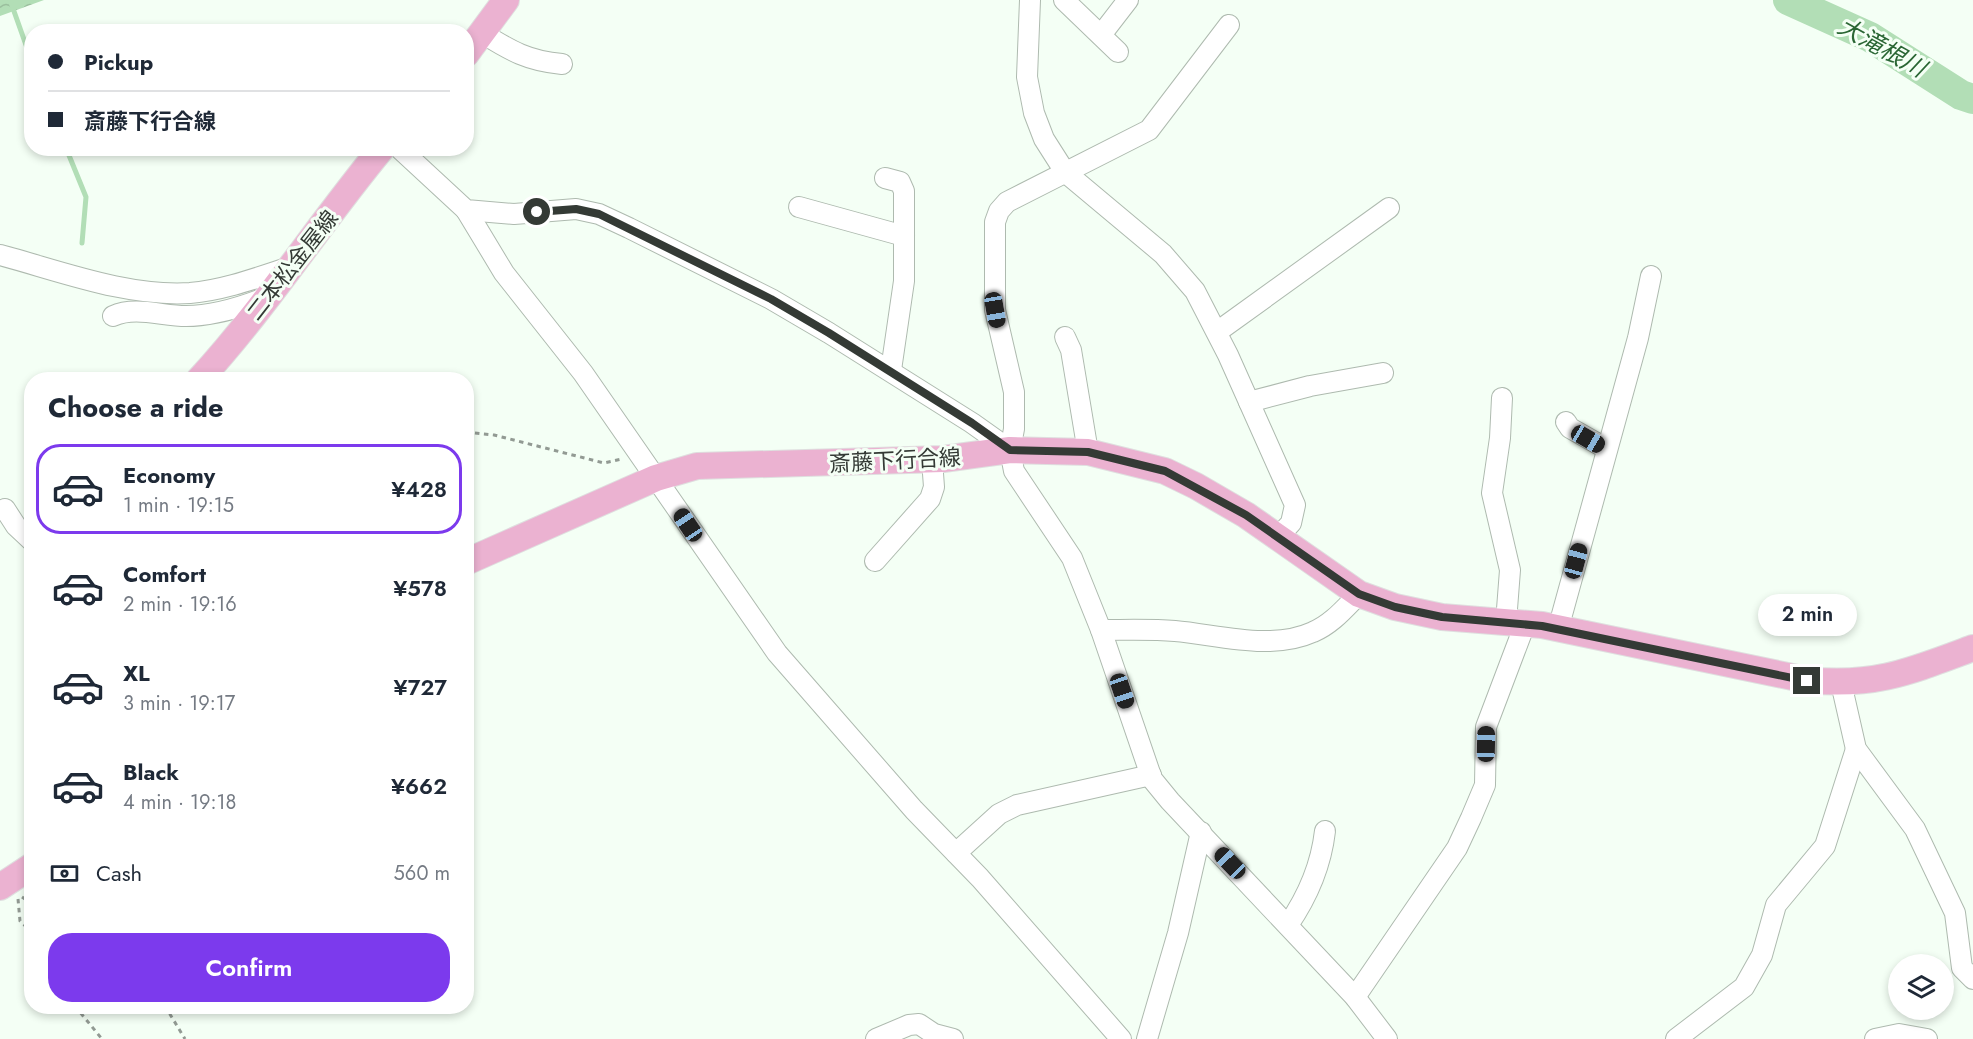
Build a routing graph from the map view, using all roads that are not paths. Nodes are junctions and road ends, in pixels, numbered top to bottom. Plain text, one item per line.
1 (506, 0) edge
2 (1030, 0) edge
3 (1064, 0) edge
4 (1128, 0) edge
5 (1228, 25) dead end
6 (482, 33) junction
7 (1101, 35) junction
8 (474, 44) edge
9 (1118, 52) dead end
10 (562, 64) dead end
11 (375, 156) edge
12 (408, 156) edge
13 (1065, 172) junction
14 (885, 178) dead end
15 (799, 207) dead end
16 (1389, 208) dead end
17 (466, 210) junction
18 (904, 236) junction
19 (0, 255) edge
20 (293, 267) junction
21 (1651, 276) dead end
22 (267, 297) junction
23 (113, 316) dead end
24 (1217, 332) junction
25 (1065, 337) dead end
26 (891, 370) junction
27 (206, 372) edge
28 (1383, 373) dead end
29 (1502, 398) dead end
30 (1249, 402) junction
31 (1566, 422) dead end
32 (1607, 449) junction
33 (1010, 450) junction
34 (1088, 452) junction
35 (932, 459) junction
36 (656, 478) junction
37 (5, 509) dead end
38 (24, 534) edge
39 (1277, 538) junction
40 (474, 558) edge
41 (875, 561) dead end
42 (1359, 594) junction
43 (1516, 623) junction
44 (1558, 629) junction
45 (1101, 630) junction
46 (1973, 648) edge
47 (1841, 684) junction
48 (1856, 750) junction
49 (1151, 775) junction
50 (1325, 831) dead end
51 (1201, 832) junction
52 (956, 853) junction
53 (24, 871) edge
54 (0, 887) edge
55 (1287, 925) junction
56 (1973, 979) edge
57 (1355, 997) junction
58 (876, 1039) edge
59 (952, 1039) edge
60 (1120, 1039) edge
61 (1147, 1039) edge
62 (1387, 1039) edge
63 (1676, 1039) edge
64 (1875, 1039) edge
65 (1927, 1039) edge

1 - 6 main road
2 - 13 street
3 - 7 street
4 - 7 street
5 - 13 street
6 - 8 main road
6 - 10 street
7 - 9 street
11 - 20 main road, 二本松金屋線
12 - 17 street
13 - 24 street
13 - 33 street
14 - 18 street
15 - 18 street
16 - 24 street
17 - 26 street
17 - 36 street
18 - 26 street
19 - 20 street
20 - 22 main road, 二本松金屋線
21 - 32 street
22 - 23 street
22 - 27 main road, 二本松金屋線
24 - 30 street
25 - 34 street
26 - 33 street
28 - 30 street
29 - 43 street
30 - 39 street
31 - 32 street
32 - 44 street
33 - 34 main road, 斎藤下行合線
33 - 35 main road, 斎藤下行合線
33 - 45 street
34 - 39 main road, 斎藤下行合線
35 - 36 main road, 斎藤下行合線
35 - 41 street
36 - 40 main road, 斎藤下行合線
36 - 52 street
37 - 38 street
39 - 42 main road, 斎藤下行合線
42 - 43 main road, 斎藤下行合線
42 - 45 street
43 - 44 main road, 斎藤下行合線
43 - 57 street
44 - 47 main road, 斎藤下行合線
45 - 49 street
46 - 47 main road, 斎藤下行合線
47 - 48 street
48 - 56 street
48 - 63 street
49 - 51 street
49 - 52 street
50 - 55 street
51 - 55 street
51 - 61 street
52 - 60 street
53 - 54 main road
55 - 57 street
57 - 62 street
58 - 59 street
64 - 65 street

